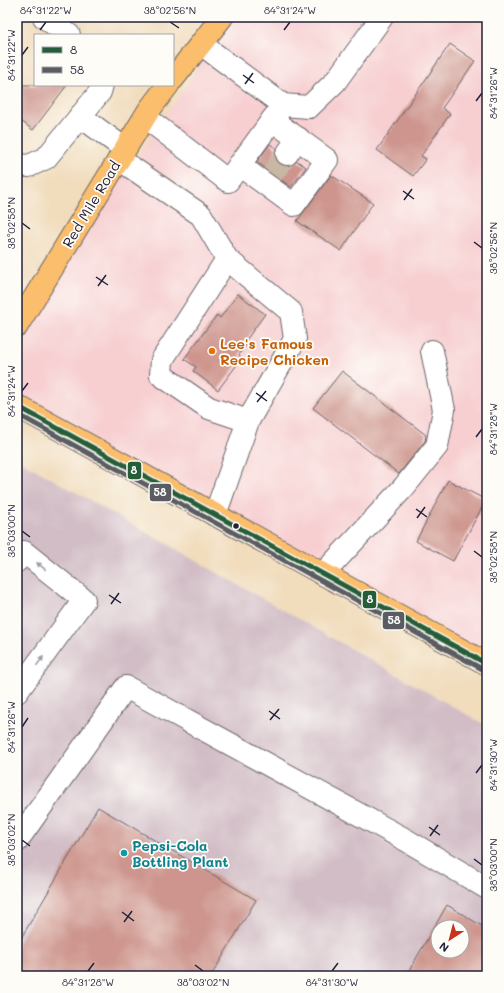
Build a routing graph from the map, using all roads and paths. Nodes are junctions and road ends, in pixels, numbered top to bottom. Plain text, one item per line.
1 (44, 17) edge
2 (222, 17) edge
3 (382, 17) edge
4 (68, 34) edge
5 (201, 44) junction
6 (174, 78) edge
7 (102, 86) edge
8 (167, 86) edge
9 (278, 112) junction
10 (80, 116) junction
11 (145, 117) junction
12 (122, 154) junction
13 (17, 165) edge
14 (239, 165) junction
15 (227, 259) junction
16 (17, 326) edge
17 (432, 351) dead end
18 (17, 406) edge
19 (248, 421) junction
20 (215, 515) junction
21 (17, 561) edge
22 (322, 574) junction
23 (487, 664) edge
24 (17, 692) edge
25 (17, 840) edge
26 (487, 888) edge

1 - 4 lane
2 - 5 main road
3 - 9 lane
5 - 6 main road
5 - 9 lane
7 - 10 lane
8 - 11 main road, Red Mile Road
9 - 14 lane
9 - 14 lane
10 - 12 lane
10 - 13 lane
11 - 12 main road, Red Mile Road
11 - 14 lane
12 - 15 lane
12 - 16 main road, Red Mile Road
15 - 19 lane
15 - 19 lane
17 - 22 lane
18 - 20 main road
19 - 20 lane
20 - 22 main road
24 -> 21 lane
22 - 23 main road
25 - 26 lane

